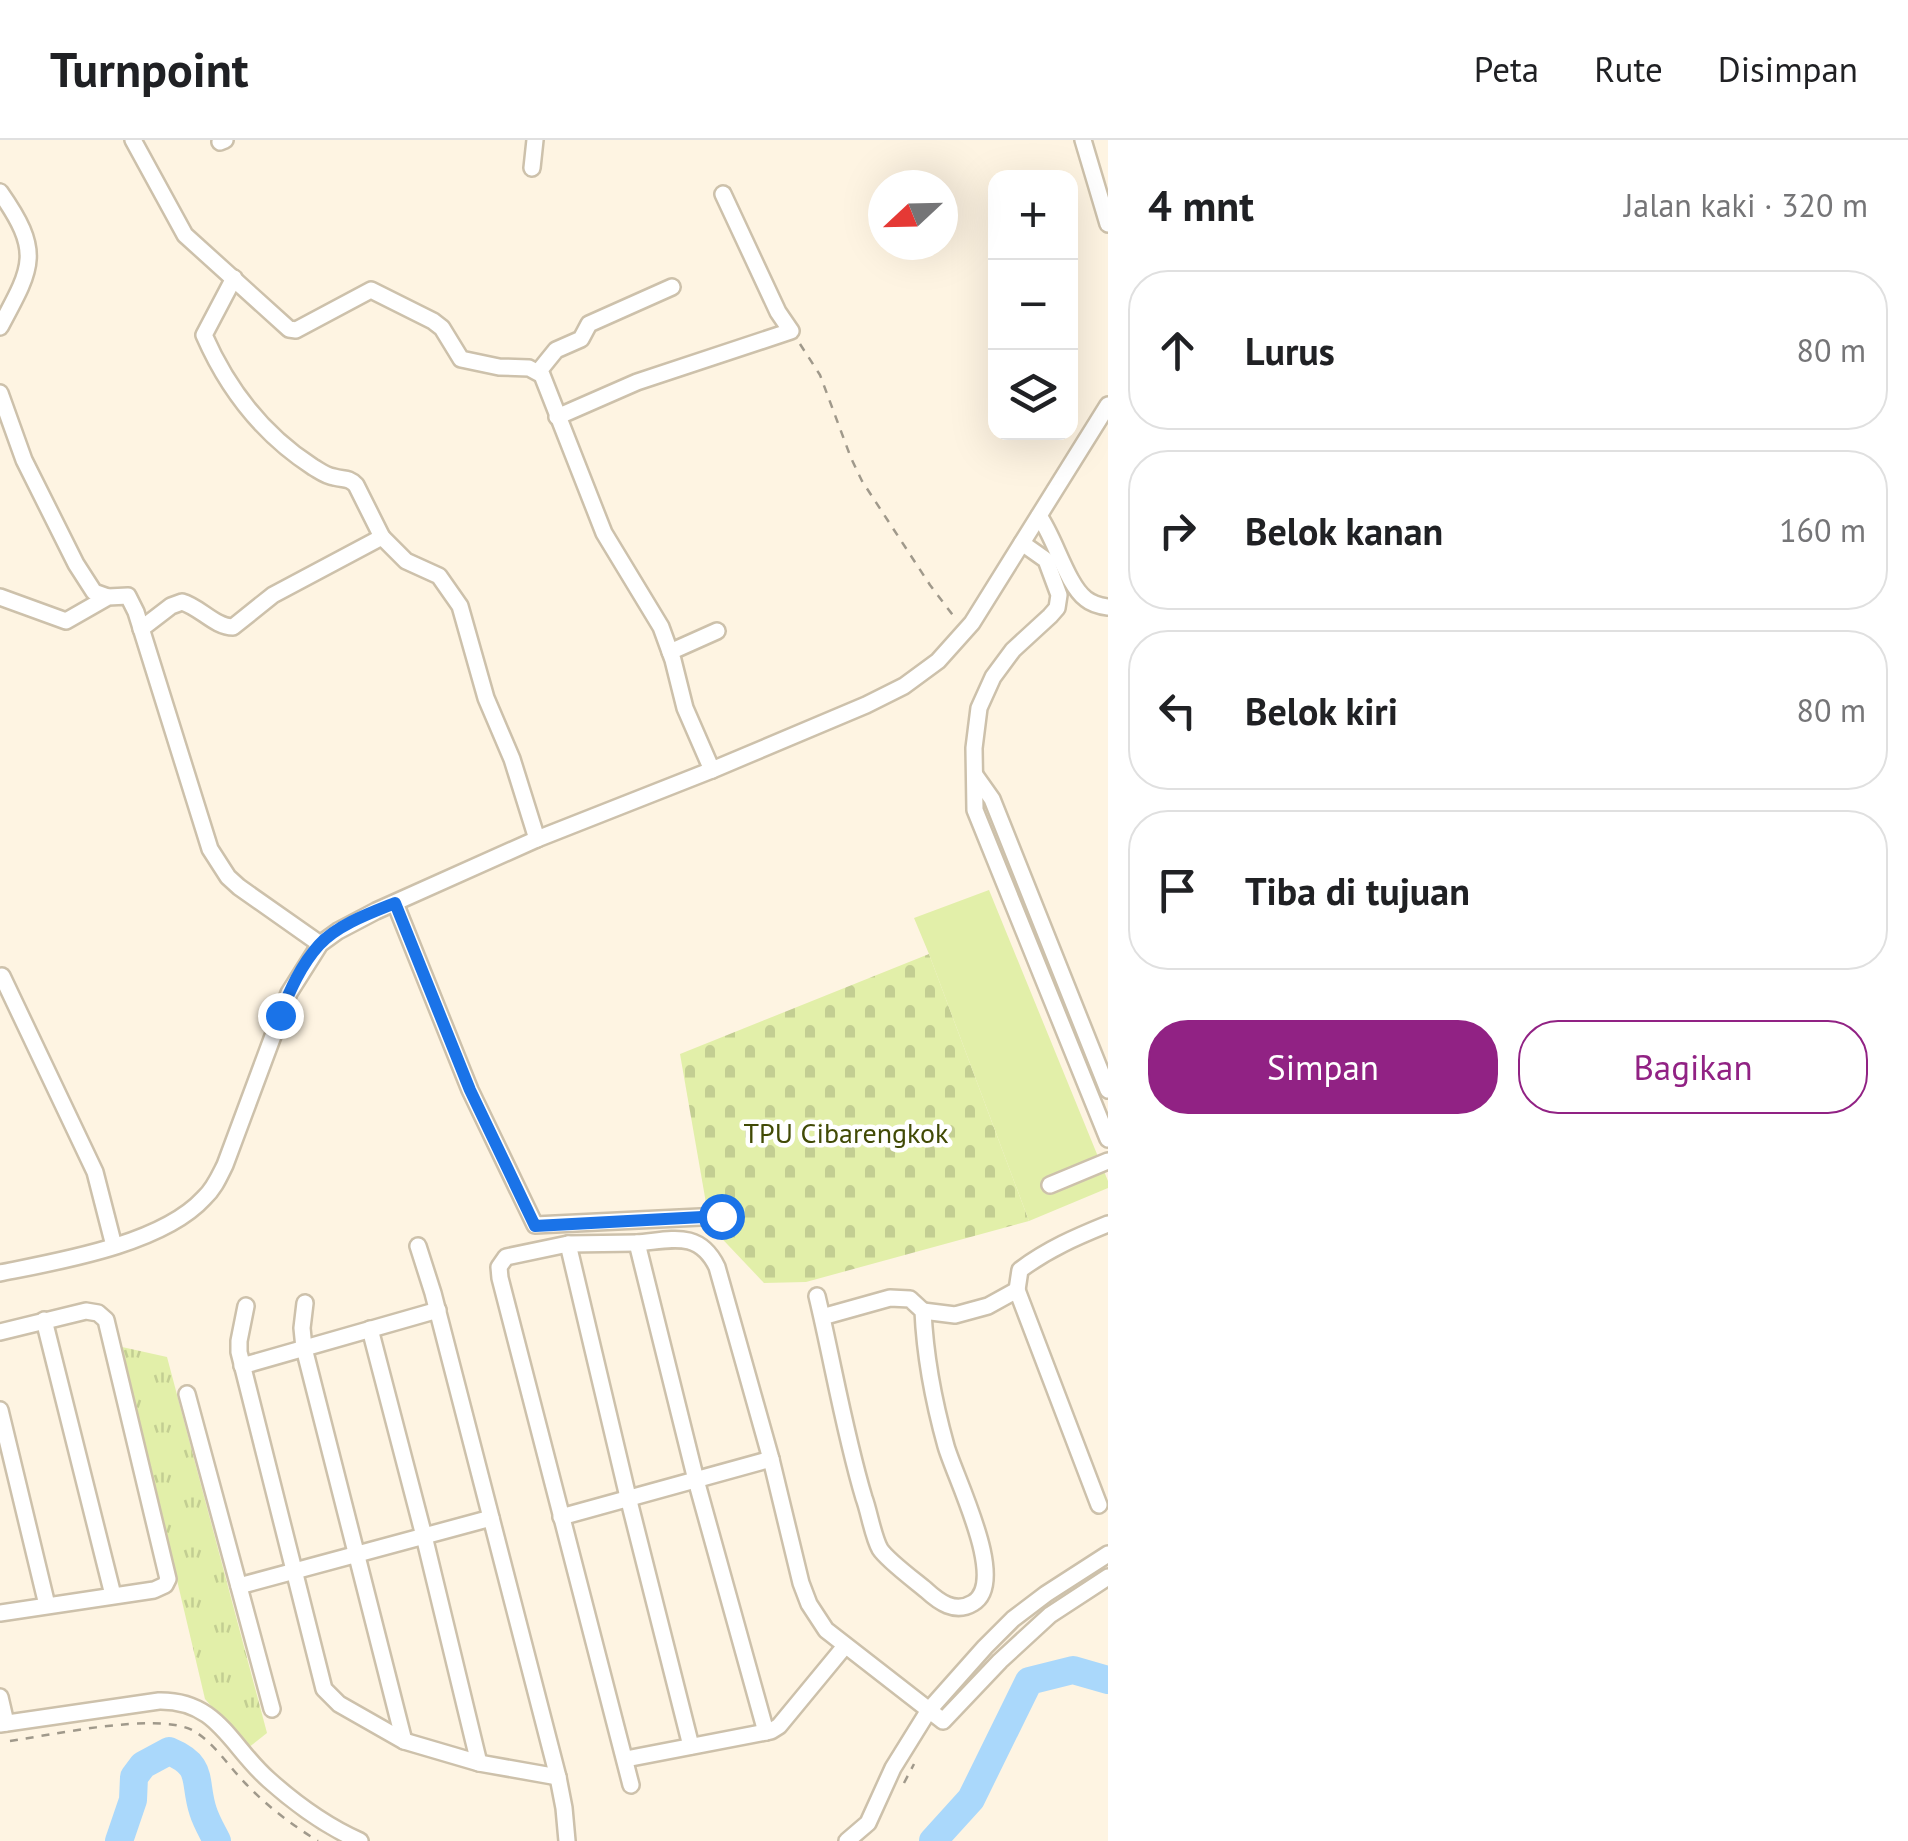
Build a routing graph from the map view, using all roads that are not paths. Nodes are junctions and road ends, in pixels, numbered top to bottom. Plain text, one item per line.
1 (133, 140) edge
2 (535, 140) edge
3 (1083, 140) edge
4 (532, 168) dead end
5 (0, 192) edge
6 (722, 194) dead end
7 (1108, 224) edge
8 (234, 278) junction
9 (672, 287) dead end
10 (0, 327) edge
11 (539, 371) junction
12 (0, 393) edge
13 (1105, 415) edge
14 (557, 417) junction
15 (1039, 516) junction
16 (382, 537) junction
17 (1022, 544) junction
18 (0, 597) edge
19 (108, 597) junction
20 (1108, 607) edge
21 (141, 629) junction
22 (716, 631) dead end
23 (670, 652) junction
24 (712, 770) junction
25 (975, 775) junction
26 (536, 839) junction
27 (395, 903) junction
28 (320, 944) junction
29 (0, 977) edge
30 (1108, 1090) edge
31 (1107, 1131) edge
32 (1108, 1161) edge
33 (1050, 1185) dead end
34 (721, 1216) dead end
35 (1108, 1224) edge
36 (637, 1243) junction
37 (568, 1244) junction
38 (114, 1246) junction
39 (418, 1246) dead end
40 (0, 1274) edge
41 (1017, 1290) junction
42 (816, 1296) dead end
43 (304, 1303) dead end
44 (246, 1306) dead end
45 (438, 1310) junction
46 (922, 1311) junction
47 (822, 1317) junction
48 (44, 1320) junction
49 (370, 1330) junction
50 (0, 1332) edge
51 (304, 1348) junction
52 (242, 1366) junction
53 (187, 1394) dead end
54 (0, 1410) edge
55 (771, 1458) junction
56 (696, 1480) junction
57 (628, 1498) junction
58 (1099, 1504) dead end
59 (561, 1517) junction
60 (491, 1518) junction
61 (424, 1536) junction
62 (357, 1554) junction
63 (1108, 1554) edge
64 (295, 1571) junction
65 (1108, 1578) edge
66 (239, 1586) junction
67 (112, 1595) junction
68 (47, 1606) junction
69 (0, 1613) edge
70 (845, 1646) junction
71 (0, 1696) edge
72 (272, 1708) dead end
73 (928, 1710) junction
74 (3, 1724) edge
75 (766, 1732) junction
76 (404, 1741) junction
77 (691, 1746) junction
78 (626, 1758) junction
79 (479, 1764) junction
80 (558, 1777) junction
81 (630, 1784) dead end
82 (360, 1841) edge
83 (567, 1841) edge
84 (847, 1841) edge

1 - 8 street
2 - 4 street
3 - 7 street
5 - 10 street
6 - 14 street
8 - 11 street
8 - 16 street
9 - 11 street
11 - 14 street
12 - 19 street
13 - 15 street
14 - 23 street
15 - 17 street
15 - 20 street
16 - 21 street
16 - 26 street
17 - 24 street
17 - 25 street
18 - 19 street
19 - 21 street
21 - 28 street
22 - 23 street
23 - 24 street
24 - 26 street
25 - 30 street
25 - 31 street
26 - 27 street
27 - 28 street
27 - 34 street
28 - 38 street
29 - 38 street
32 - 33 street
35 - 41 street
36 - 37 street
36 - 55 street
36 - 56 street
37 - 57 street
37 - 59 street
38 - 40 street
39 - 45 street
41 - 46 street
41 - 58 street
42 - 47 street
43 - 51 street
44 - 52 street
45 - 49 street
45 - 60 street
46 - 47 street
46 - 47 street
48 - 50 street
48 - 67 street
48 - 67 street
49 - 51 street
49 - 61 street
51 - 52 street
51 - 62 street
52 - 64 street
53 - 66 street
54 - 68 street
55 - 56 street
55 - 70 street
56 - 57 street
56 - 75 street
57 - 59 street
57 - 77 street
59 - 78 street
60 - 61 street
60 - 80 street
61 - 62 street
61 - 79 street
62 - 64 street
62 - 76 street
63 - 73 street
64 - 66 street
64 - 76 street
65 - 73 street
66 - 72 street
67 - 68 street
68 - 69 street
70 - 73 street
70 - 75 street
71 - 74 street
73 - 84 street
74 - 82 street
75 - 77 street
76 - 79 street
77 - 78 street
78 - 81 street
79 - 80 street
80 - 83 street

